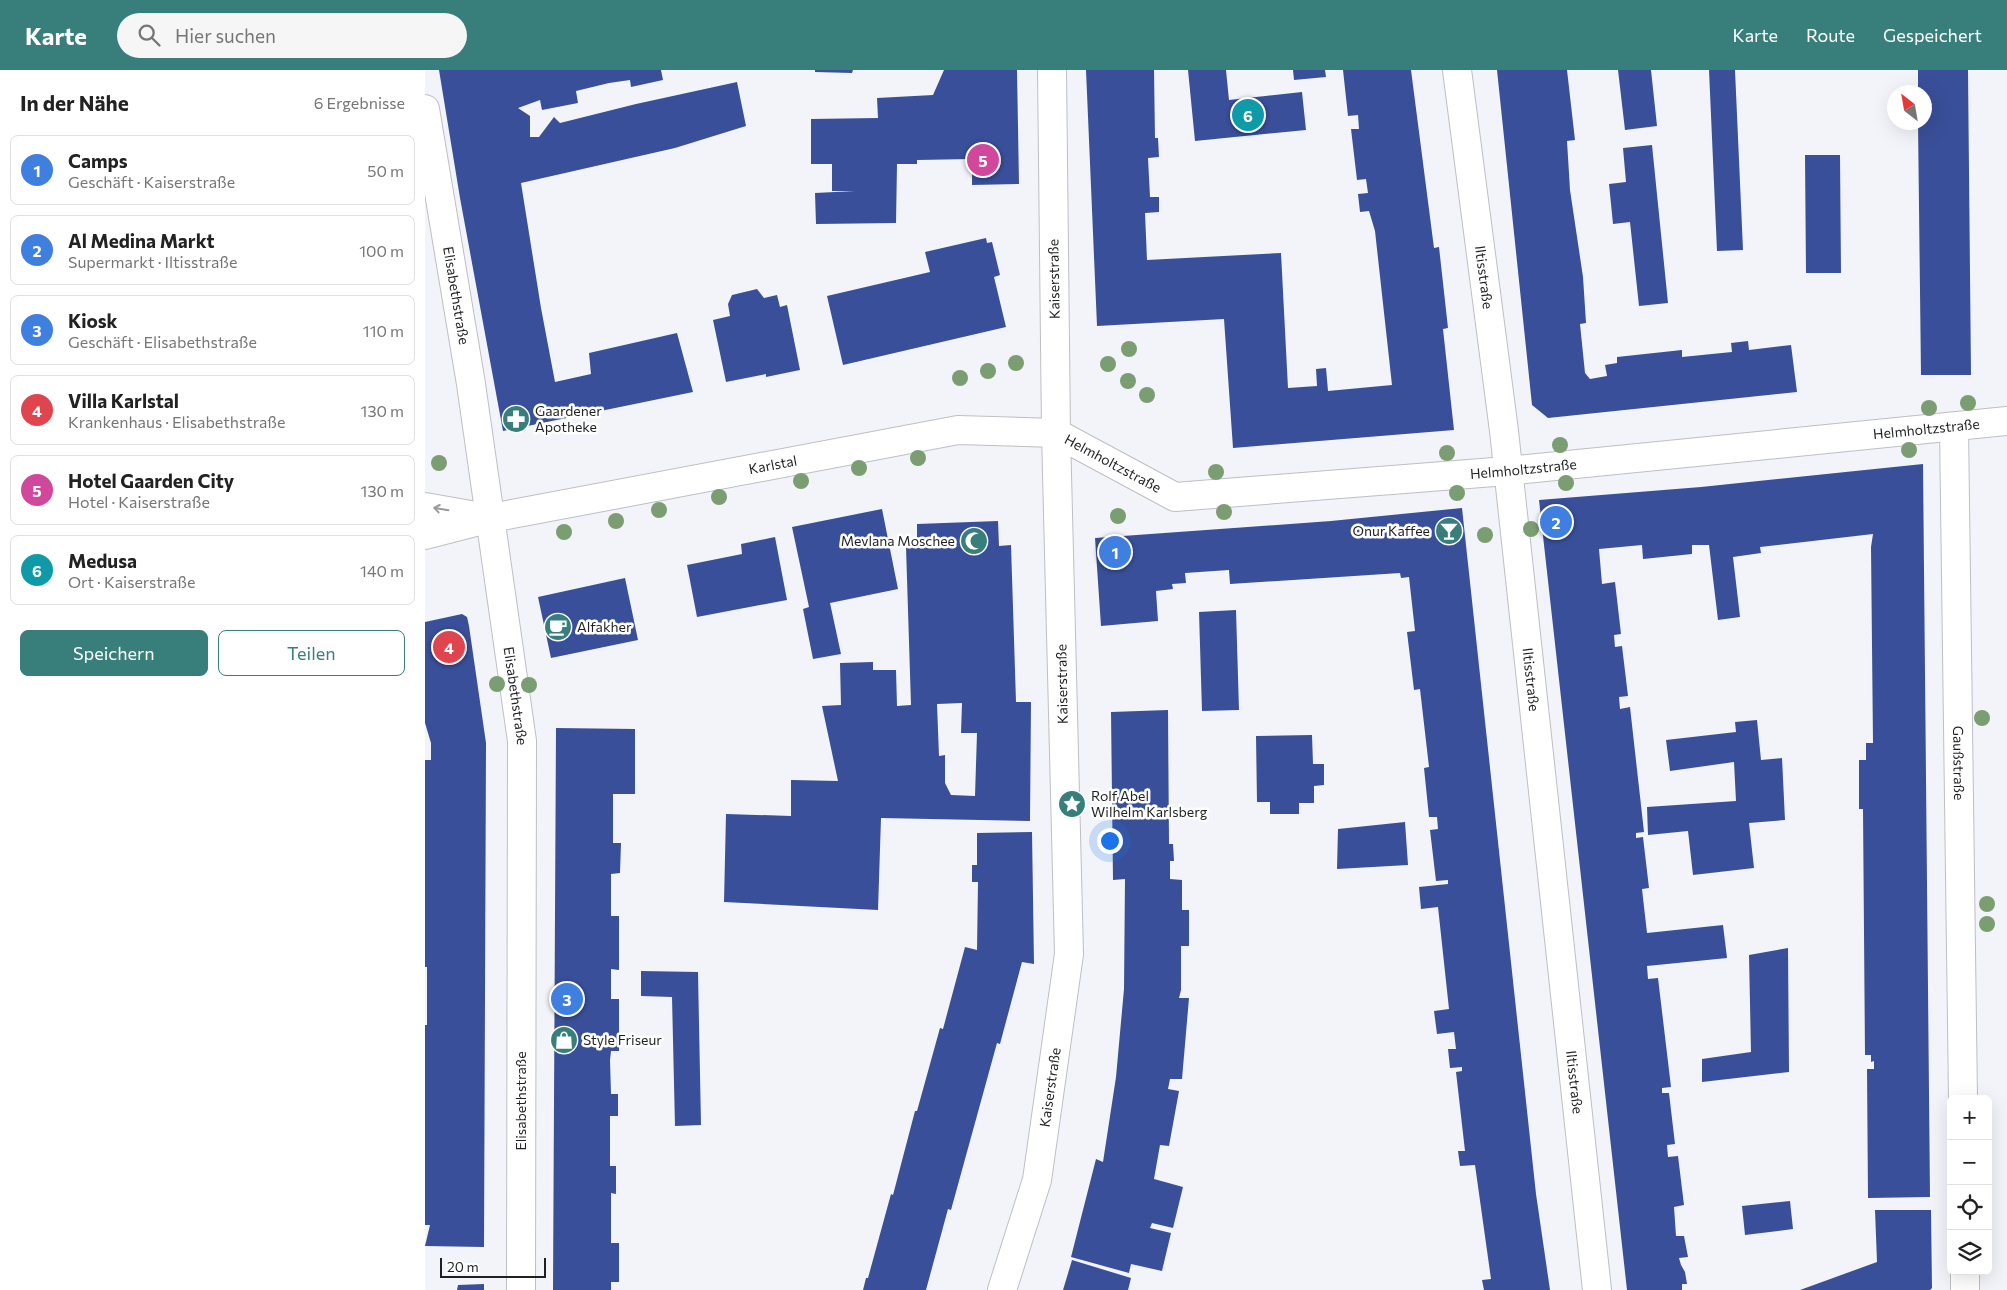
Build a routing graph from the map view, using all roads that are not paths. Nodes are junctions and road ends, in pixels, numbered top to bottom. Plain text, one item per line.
1 (1053, 70) edge
2 (1457, 70) edge
3 (425, 108) edge
4 (2007, 421) edge
5 (1954, 427) junction
6 (1056, 433) junction
7 (1507, 471) junction
8 (425, 507) edge
9 (491, 518) junction
10 (425, 535) edge
11 (1963, 1095) edge
12 (1965, 1275) edge
13 (521, 1290) edge
14 (1002, 1290) edge
15 (1597, 1290) edge
16 (1965, 1290) edge

1 - 6 street, Kaiserstraße
2 - 7 street, Iltisstraße
3 - 9 street, Elisabethstraße
4 - 5 street, Helmholtzstraße
5 - 7 street, Helmholtzstraße
5 - 11 street, Gaußstraße
6 - 7 street, Helmholtzstraße
6 - 9 street, Karlstal
6 - 14 street, Kaiserstraße
7 - 15 street, Iltisstraße
9 -> 8 street, Karlstal
9 - 10 street, Karlstal
9 - 13 street, Elisabethstraße
12 - 16 street

